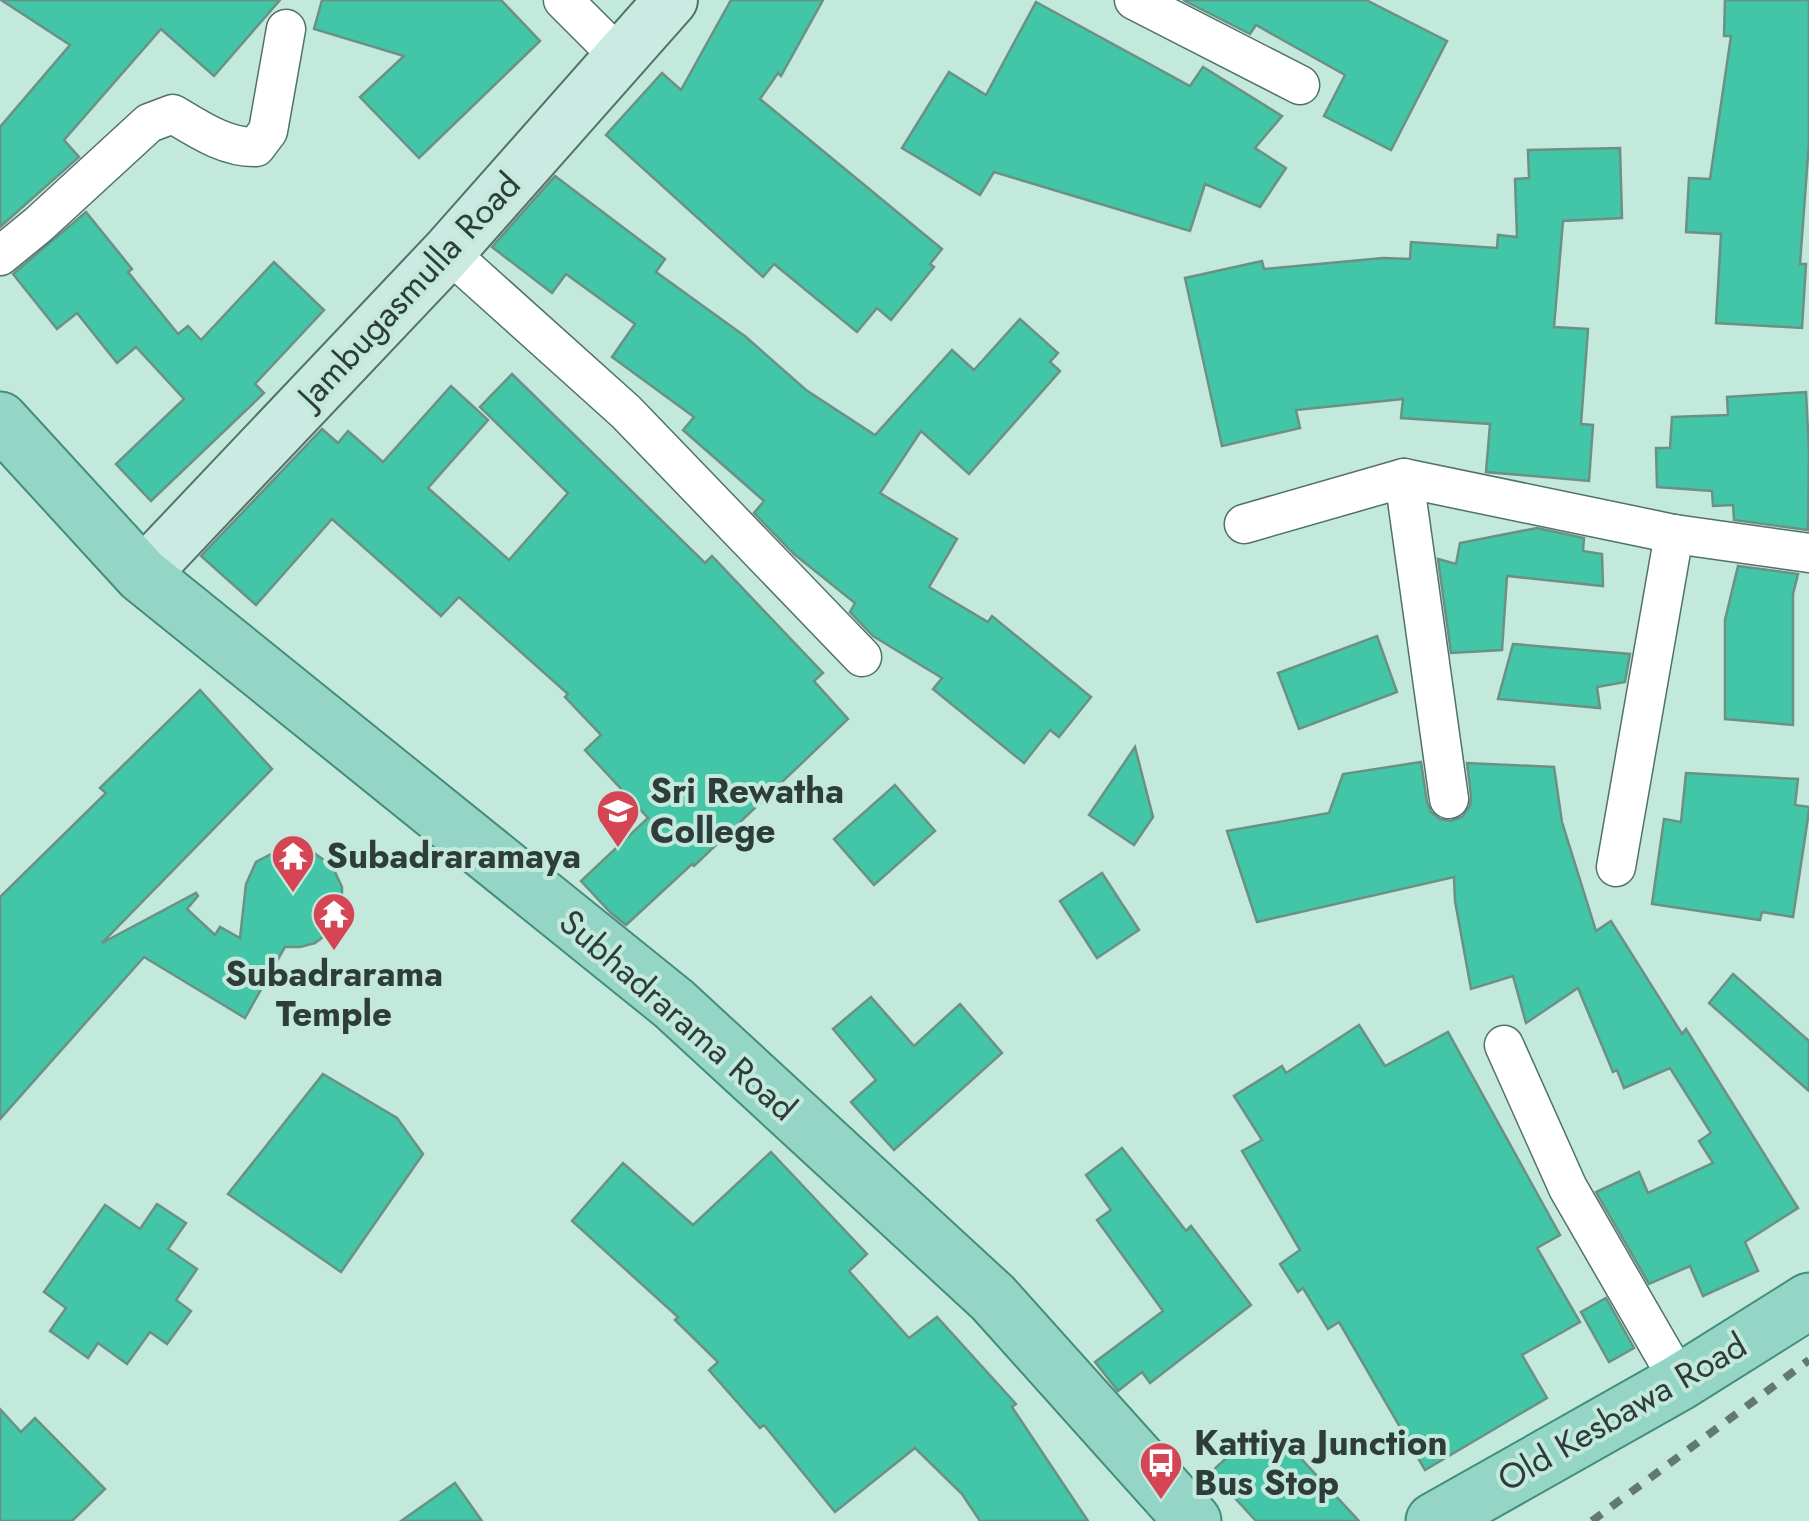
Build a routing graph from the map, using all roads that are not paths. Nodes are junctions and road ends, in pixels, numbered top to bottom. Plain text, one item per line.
1 (564, 0) edge
2 (671, 0) edge
3 (1134, 0) edge
4 (286, 29) dead end
5 (619, 56) junction
6 (1300, 85) dead end
7 (448, 252) junction
8 (0, 256) edge
9 (0, 420) edge
10 (1404, 478) junction
11 (1244, 524) dead end
12 (1674, 534) junction
13 (1809, 553) edge
14 (142, 575) junction
15 (862, 657) dead end
16 (1450, 799) dead end
17 (1616, 866) dead end
18 (1504, 1045) dead end
19 (1809, 1301) edge
20 (1680, 1382) junction
21 (1193, 1521) edge
22 (1434, 1521) edge

1 - 5 street
2 - 5 street, Jambugasmulla Road
3 - 6 street
4 - 8 street
5 - 7 street, Jambugasmulla Road
7 - 14 street, Jambugasmulla Road
7 - 15 street
9 - 14 main road, Subhadrarama Road
10 - 11 street
10 - 12 street
10 - 16 street
12 - 13 street
12 - 17 street
14 - 21 main road, Subhadrarama Road
18 - 20 street
19 - 20 main road, Old Kesbawa Road
20 - 22 main road, Old Kesbawa Road

